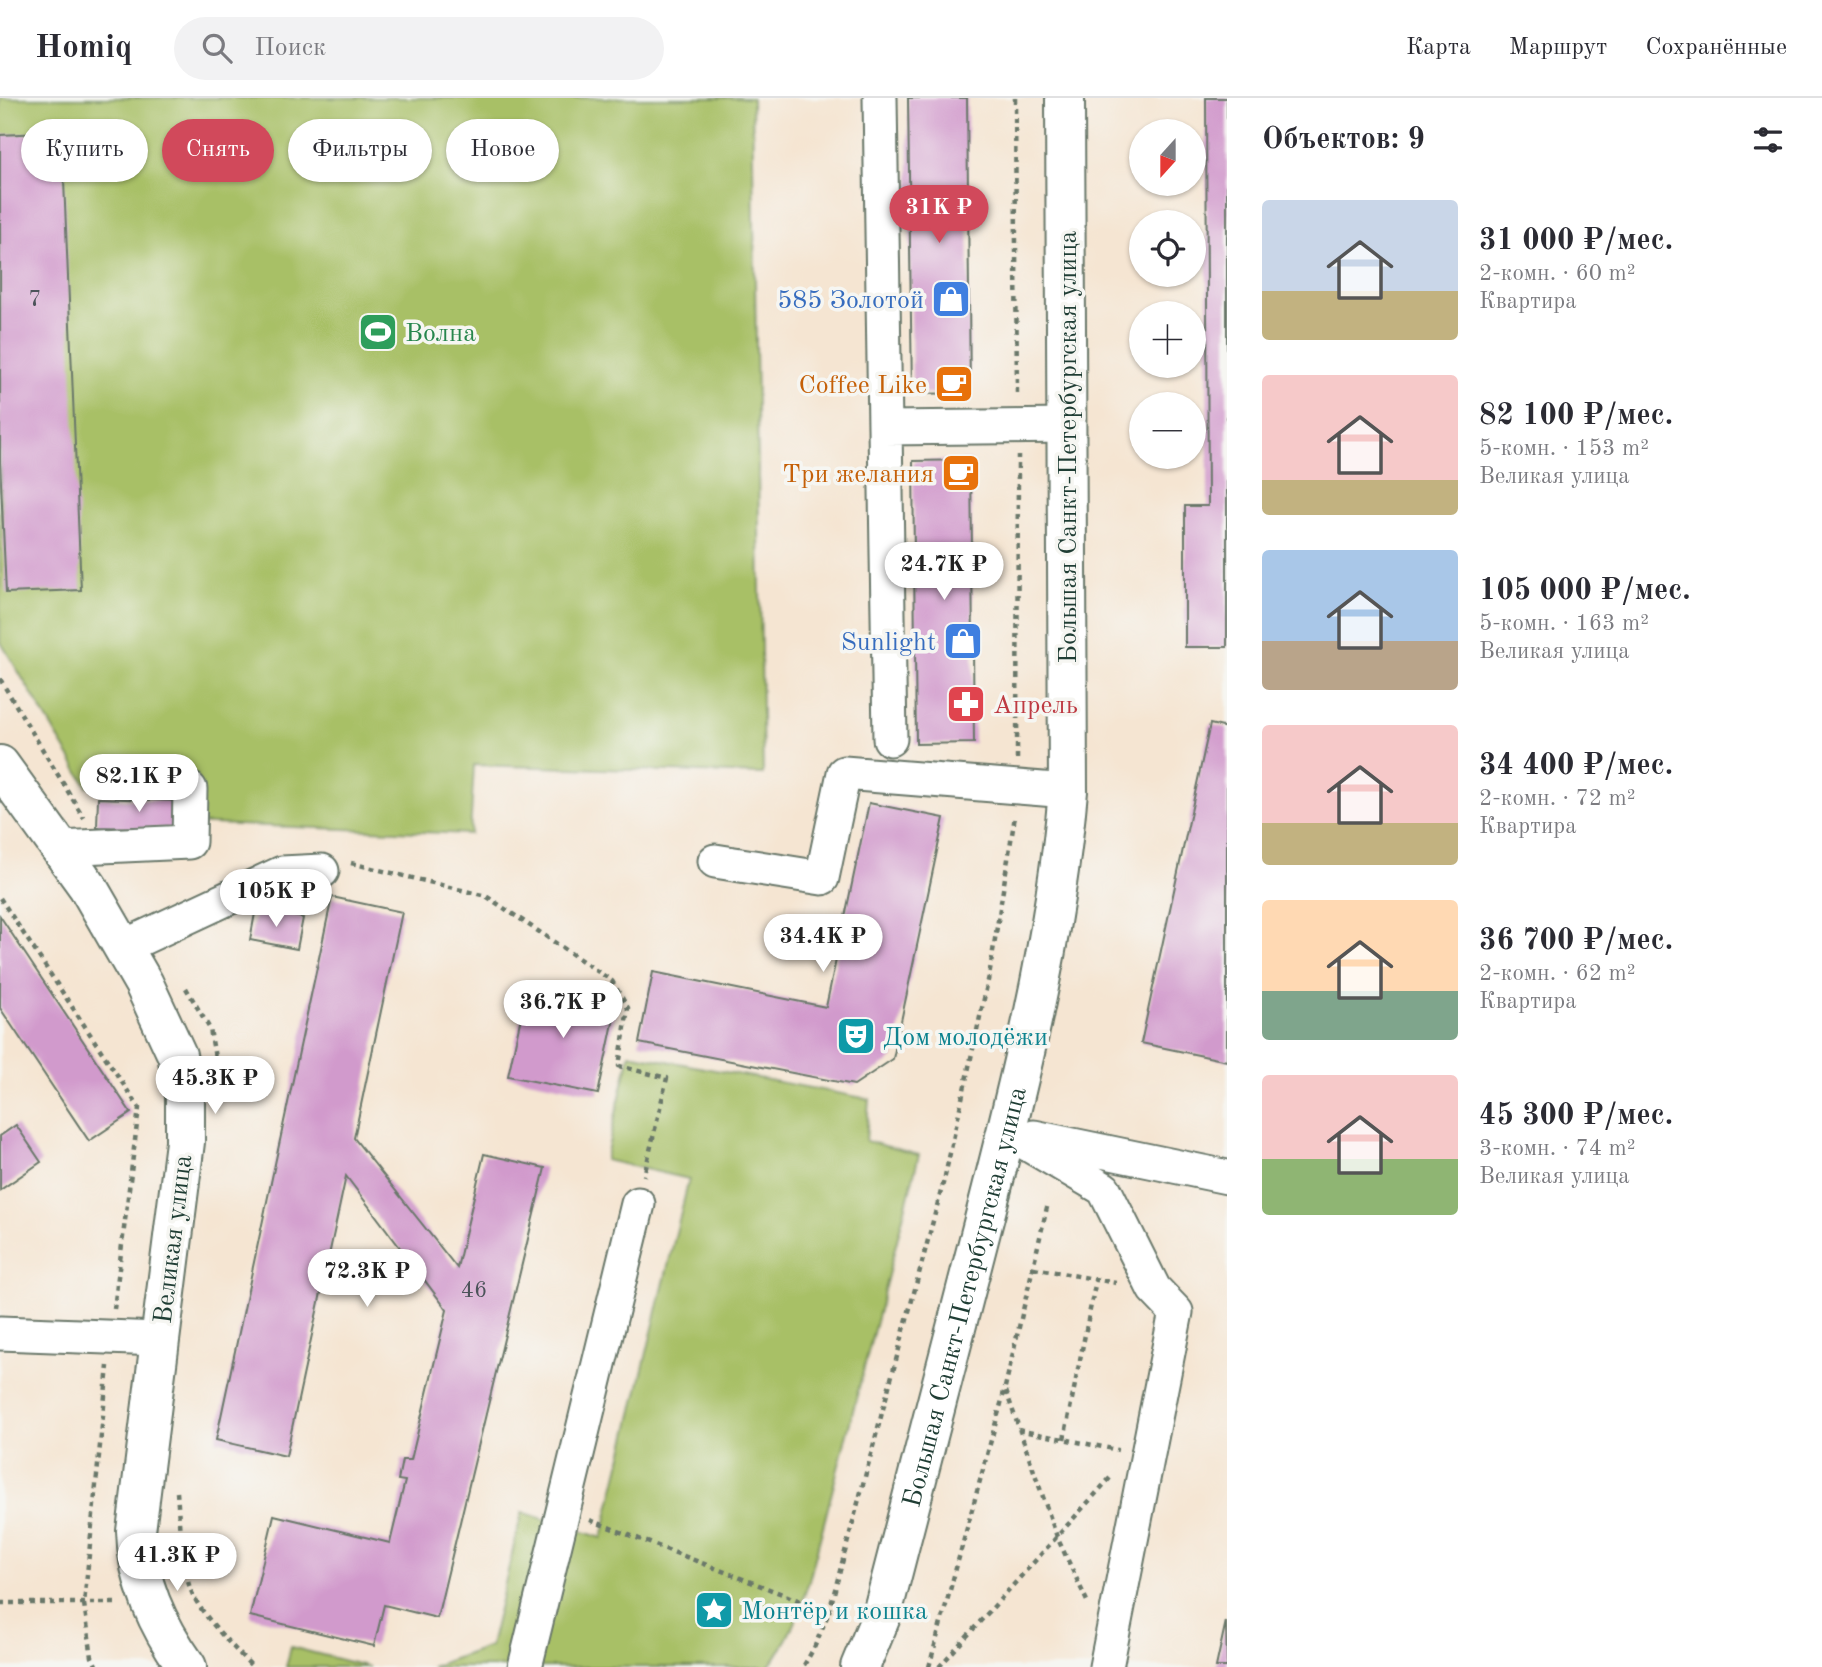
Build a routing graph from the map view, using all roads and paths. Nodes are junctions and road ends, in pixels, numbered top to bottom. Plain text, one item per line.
1 (880, 98) edge
2 (1015, 98) edge
3 (1065, 98) edge
4 (1066, 426) junction
5 (1018, 427) junction
6 (885, 429) junction
7 (890, 739) dead end
8 (0, 765) edge
9 (1016, 787) junction
10 (190, 789) dead end
11 (1069, 792) junction
12 (60, 848) junction
13 (715, 861) dead end
14 (323, 871) joint
15 (0, 898) edge
16 (123, 947) junction
17 (1007, 1132) junction
18 (1227, 1177) edge
19 (1048, 1203) dead end
20 (638, 1204) joint
21 (1034, 1268) junction
22 (1096, 1279) junction
23 (1154, 1289) junction
24 (0, 1333) edge
25 (111, 1337) junction
26 (159, 1339) junction
27 (1005, 1388) junction
28 (1018, 1430) junction
29 (1064, 1439) junction
30 (1148, 1456) junction
31 (564, 1509) junction
32 (1057, 1537) junction
33 (194, 1596) dead end
34 (149, 1602) junction
35 (0, 1603) edge
36 (84, 1604) junction
37 (830, 1612) junction
38 (882, 1614) junction
39 (1108, 1658) edge
40 (931, 1666) edge
41 (97, 1667) edge
42 (186, 1667) edge
43 (253, 1667) edge
44 (525, 1667) edge
45 (803, 1667) edge
46 (860, 1667) edge
47 (876, 1667) edge
48 (939, 1667) edge

1 - 6 lane
2 - 5 path
3 - 4 main road, Большая Санкт-Петербургская улица
4 - 5 lane
4 - 11 main road, Большая Санкт-Петербургская улица
5 - 6 lane
5 - 9 path
6 - 7 lane
8 - 12 main road, Великая улица
9 - 11 lane
9 - 13 lane
9 - 37 path
10 - 12 lane
11 - 17 main road, Большая Санкт-Петербургская улица
12 - 16 main road, Великая улица
14 - 16 lane
14 - 20 path
15 - 25 path
16 - 26 main road, Великая улица
17 - 18 lane
17 - 23 lane
17 - 38 main road, Большая Санкт-Петербургская улица
19 - 21 path
20 - 31 lane
21 - 22 path
21 - 27 path
22 - 23 path
22 - 29 path
23 - 30 lane
24 - 25 lane
25 - 26 lane
25 - 36 path
26 - 34 main road, Великая улица
27 - 28 path
27 - 40 path
28 - 29 path
28 - 32 path
29 - 30 path
30 - 32 path
30 - 39 lane
31 - 37 path
31 - 44 lane
32 - 39 path
32 - 48 path
33 - 43 path
34 - 36 path
34 - 42 main road, Великая улица
35 - 36 path
36 - 41 path
37 - 45 path
38 - 46 main road, Большая Санкт-Петербургская улица
38 - 47 main road, Большая Санкт-Петербургская улица

